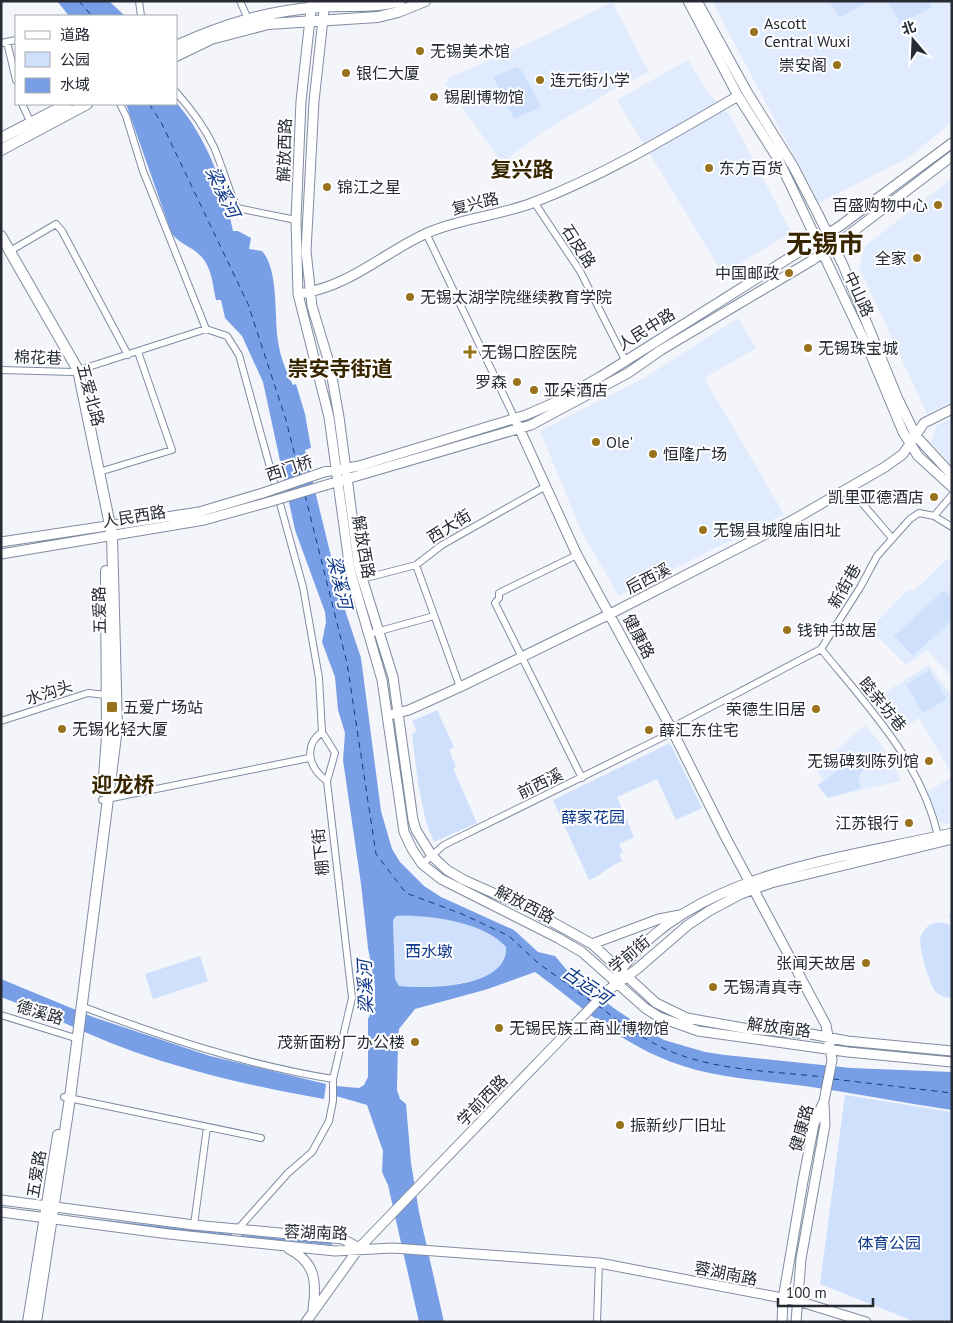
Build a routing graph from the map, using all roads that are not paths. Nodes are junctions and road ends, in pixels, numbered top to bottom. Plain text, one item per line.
1 (139, 1) edge
2 (240, 1) edge
3 (400, 1) edge
4 (425, 1) edge
5 (688, 1) edge
6 (697, 1) edge
7 (311, 4) edge
8 (324, 4) edge
9 (141, 15) edge
10 (248, 18) junction
11 (323, 19) junction
12 (309, 20) junction
13 (4, 42) edge
14 (178, 45) edge
15 (178, 55) edge
16 (15, 77) edge
17 (178, 94) edge
18 (738, 96) junction
19 (22, 105) edge
20 (65, 105) edge
21 (85, 105) edge
22 (120, 105) edge
23 (31, 123) junction
24 (1, 138) edge
25 (952, 143) edge
26 (1, 150) edge
27 (952, 156) edge
28 (534, 202) junction
29 (296, 220) junction
30 (426, 233) junction
31 (828, 234) junction
32 (1, 236) edge
33 (817, 241) junction
34 (834, 246) junction
35 (6, 250) edge
36 (823, 253) junction
37 (309, 292) junction
38 (298, 294) junction
39 (206, 329) junction
40 (138, 352) junction
41 (128, 355) junction
42 (625, 360) junction
43 (1, 370) edge
44 (76, 371) junction
45 (952, 409) edge
46 (515, 418) junction
47 (520, 428) junction
48 (916, 436) junction
49 (910, 444) junction
50 (347, 468) junction
51 (336, 469) junction
52 (99, 472) junction
53 (324, 472) joint
54 (952, 474) edge
55 (348, 478) junction
56 (339, 482) junction
57 (326, 485) joint
58 (546, 486) junction
59 (952, 487) edge
60 (849, 488) junction
61 (263, 492) joint
62 (952, 495) edge
63 (269, 502) joint
64 (934, 516) junction
65 (952, 527) edge
66 (108, 531) junction
67 (892, 538) junction
68 (1, 542) edge
69 (1, 554) edge
70 (578, 555) junction
71 (416, 565) junction
72 (362, 579) junction
73 (610, 614) junction
74 (434, 616) junction
75 (374, 633) junction
76 (822, 649) junction
77 (523, 656) junction
78 (460, 687) junction
79 (106, 695) junction
80 (398, 713) junction
81 (387, 715) junction
82 (1, 722) edge
83 (672, 730) junction
84 (322, 732) junction
85 (309, 758) junction
86 (582, 778) junction
87 (327, 781) junction
88 (105, 799) junction
89 (952, 833) edge
90 (938, 836) junction
91 (952, 839) edge
92 (432, 856) junction
93 (422, 864) junction
94 (752, 886) junction
95 (683, 915) junction
96 (592, 944) junction
97 (624, 973) junction
98 (616, 982) junction
99 (78, 1005) junction
100 (1, 1015) edge
101 (74, 1033) junction
102 (828, 1037) junction
103 (553, 1047) joint
104 (830, 1049) junction
105 (952, 1051) edge
106 (952, 1062) edge
107 (333, 1079) junction
108 (67, 1098) junction
109 (824, 1101) junction
110 (207, 1127) junction
111 (261, 1138) dead end
112 (1, 1200) edge
113 (50, 1205) junction
114 (1, 1212) edge
115 (48, 1219) junction
116 (194, 1225) junction
117 (238, 1230) junction
118 (237, 1241) junction
119 (284, 1246) junction
120 (360, 1248) junction
121 (599, 1263) junction
122 (783, 1299) junction
123 (798, 1301) junction
124 (313, 1310) junction
125 (28, 1322) edge
126 (36, 1322) edge
127 (306, 1322) edge
128 (597, 1322) edge
129 (782, 1322) edge
130 (796, 1322) edge
131 (866, 1322) edge

1 - 9 street
2 - 10 street
3 - 8 main road
4 - 11 main road
5 - 18 main road, 中山路
6 - 31 main road, 中山路
7 - 8 main road
7 - 10 main road
7 - 12 main road, 解放西路
8 - 11 main road, 解放西路
10 - 14 main road
11 - 12 main road
11 - 37 main road, 解放西路
12 - 15 main road
12 - 29 main road, 解放西路
13 - 16 street
17 - 29 street
18 - 28 main road, 复兴路
18 - 33 main road, 中山路
19 - 23 street
20 - 23 main road
21 - 26 main road
22 - 39 street
23 - 24 main road
25 - 31 main road, 人民中路
27 - 34 main road, 人民中路
28 - 30 main road, 复兴路
28 - 42 street, 石皮路
29 - 38 main road, 解放西路
30 - 37 main road, 复兴路
30 - 46 street, 健康路
31 - 33 main road, 人民中路
31 - 34 main road, 中山路
32 - 35 main road
33 - 36 main road, 中山路
33 - 42 main road, 人民中路
34 - 36 main road, 人民中路
34 - 48 main road, 中山路
35 - 41 street
35 - 44 main road, 五爱北路
36 - 47 main road, 人民中路
36 - 49 main road, 中山路
37 - 38 main road, 复兴路
37 - 50 main road, 解放西路
38 - 51 main road, 解放西路
39 - 40 street, 棉花巷
39 - 84 street, 棚下街
40 - 41 street, 棉花巷
40 - 52 street
41 - 44 street, 棉花巷
42 - 46 main road, 人民中路
43 - 44 street, 棉花巷
44 - 52 main road, 五爱路
44 - 66 main road, 五爱北路
45 - 48 main road, 后西溪
46 - 47 main road, 健康路
46 - 50 main road, 人民中路
47 - 55 main road, 人民中路
47 - 58 main road, 健康路
48 - 49 main road, 后西溪
48 - 54 main road, 中山路
49 - 59 main road, 中山路
49 - 60 main road, 后西溪
50 - 51 main road, 人民中路
50 - 55 main road, 解放西路
51 - 53 main road, 人民中路
51 - 56 main road, 解放西路
52 - 66 main road, 五爱路
53 - 61 main road, 西门桥, bridge
55 - 56 main road, 人民中路
55 - 72 main road, 解放西路
56 - 57 main road, 人民中路
56 - 75 main road, 解放西路
57 - 63 main road, 西门桥, bridge
58 - 70 main road, 健康路
58 - 71 street, 西大街
60 - 67 street
60 - 73 main road, 后西溪
61 - 66 main road, 人民西路
62 - 64 street
63 - 66 main road, 人民西路
64 - 65 street
64 - 67 street, 新街巷
66 - 68 main road, 人民西路
66 - 69 main road, 人民西路
66 - 79 main road, 五爱路
66 - 88 main road, 五爱路
67 - 76 street, 新街巷
70 - 73 main road, 健康路
70 - 77 street
71 - 72 street, 西大街
71 - 74 street
72 - 75 main road, 解放西路
73 - 77 main road, 后西溪
73 - 83 main road, 健康路
74 - 75 street
74 - 78 street
75 - 80 main road, 解放西路
75 - 81 main road, 解放西路
76 - 83 street
76 - 90 street, 睦亲坊巷
77 - 78 main road, 后西溪
77 - 86 street
78 - 80 main road, 后西溪
79 - 82 street, 水沟头
79 - 88 main road, 五爱路
80 - 81 main road, 后西溪
80 - 92 main road, 解放西路
81 - 93 main road, 解放西路
83 - 86 street, 前西溪
83 - 94 main road, 健康路
84 - 85 street
84 - 87 street, 棚下街
85 - 87 street
85 - 88 street
86 - 92 street, 前西溪
87 - 107 street, 棚下街
88 - 99 main road, 五爱路
89 - 90 main road, 学前街
90 - 94 main road, 学前街
91 - 94 main road, 学前街
92 - 93 street, 前西溪
92 - 96 main road, 解放西路
93 - 98 main road, 解放西路
94 - 95 main road, 学前街
94 - 97 main road, 学前街
94 - 102 main road, 健康路
95 - 96 main road
95 - 97 main road, 学前街
96 - 97 main road, 解放西路
97 - 98 main road, 学前街
97 - 102 main road, 解放南路
98 - 103 main road, 学前街
98 - 104 main road, 解放南路
99 - 101 main road, 五爱路
99 - 107 street
100 - 101 street, 德溪路
101 - 108 main road, 五爱路
102 - 104 main road, 健康路
102 - 105 main road, 解放南路
103 - 120 main road, 学前西路
104 - 106 main road, 解放南路
104 - 109 main road, 健康路
107 - 117 street, 棚下街
108 - 110 street
108 - 113 main road, 五爱路
109 - 122 main road, 健康路
109 - 123 main road, 健康路
110 - 111 street
110 - 116 street
112 - 113 main road, 蓉湖南路
113 - 115 main road, 五爱路
113 - 116 main road, 蓉湖南路
114 - 115 main road, 蓉湖南路
115 - 118 main road, 蓉湖南路
115 - 125 main road, 五爱路
115 - 126 main road, 五爱路
116 - 117 main road, 蓉湖南路
117 - 118 main road
117 - 120 main road, 蓉湖南路
118 - 119 main road, 蓉湖南路
119 - 120 main road, 蓉湖南路
119 - 124 main road
120 - 121 main road, 蓉湖南路
120 - 124 main road
121 - 122 main road, 蓉湖南路
121 - 128 street
122 - 123 main road, 蓉湖南路
122 - 129 main road, 健康路
123 - 130 main road, 健康路
123 - 131 main road, 蓉湖南路
124 - 127 main road

